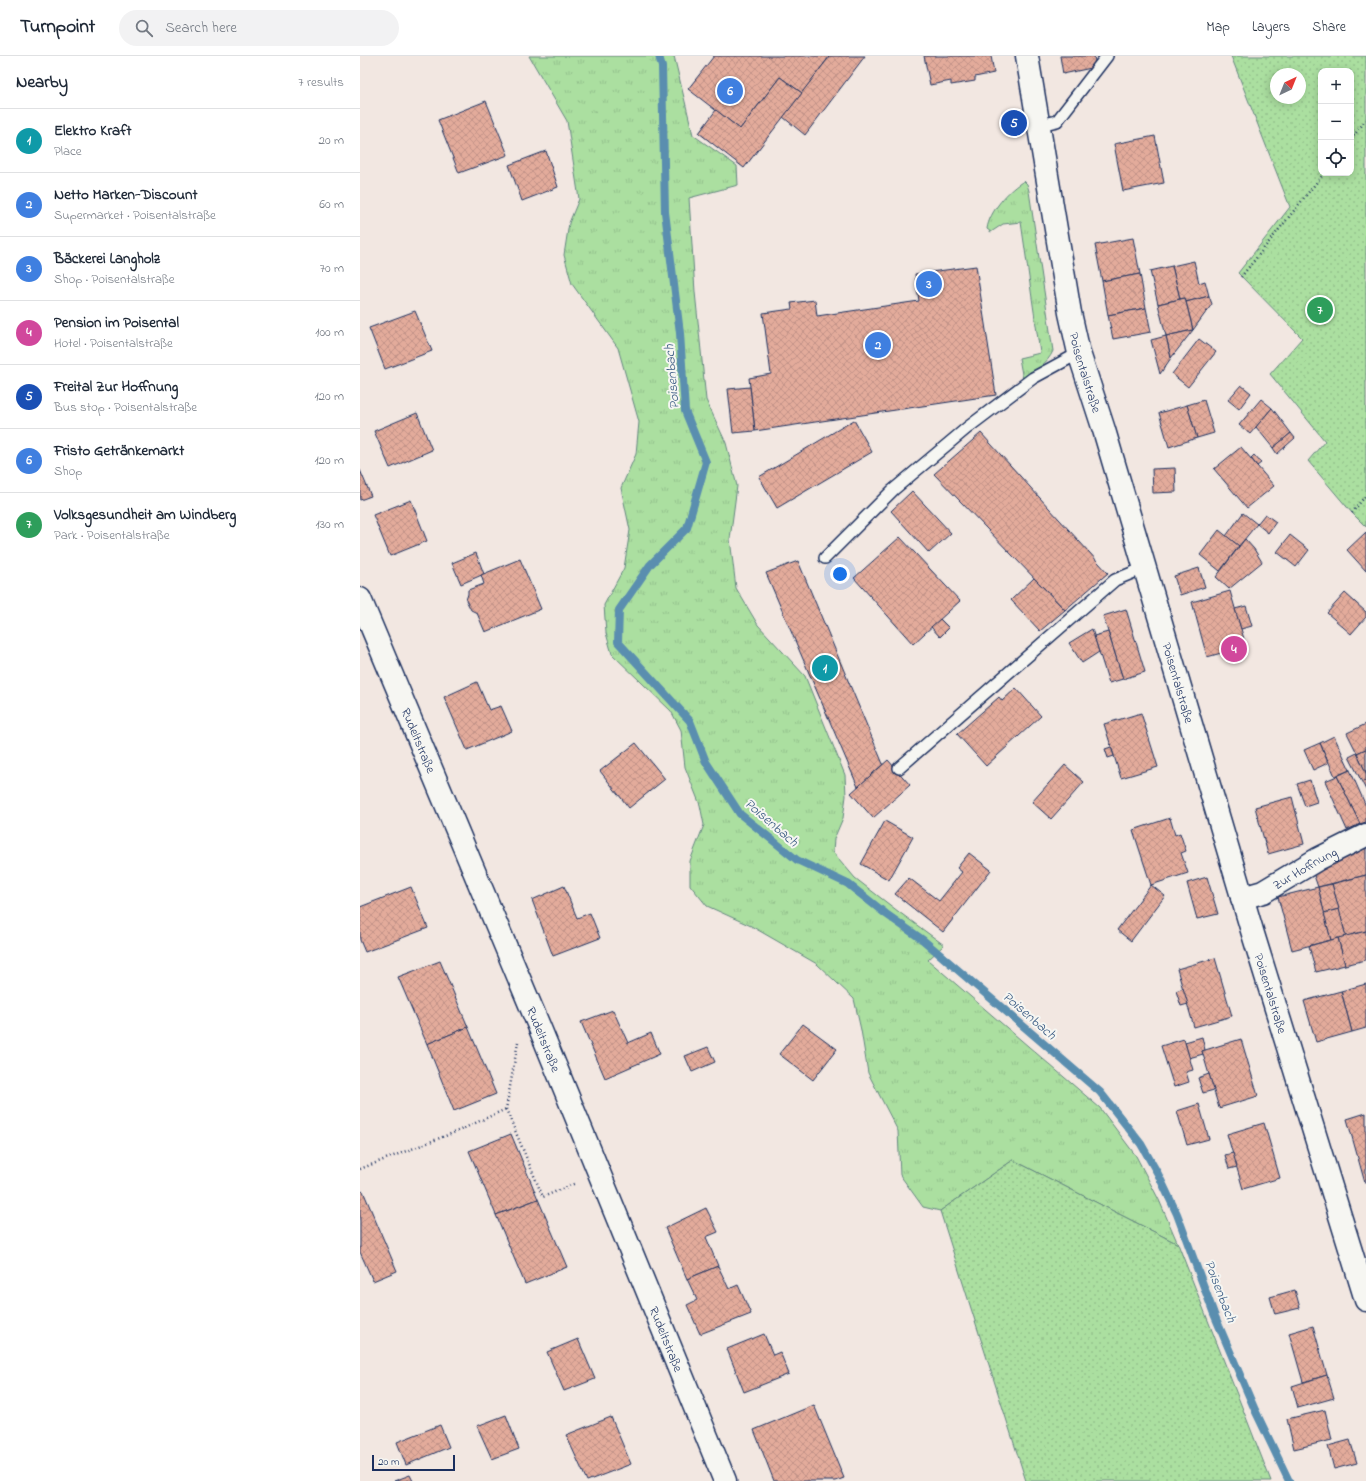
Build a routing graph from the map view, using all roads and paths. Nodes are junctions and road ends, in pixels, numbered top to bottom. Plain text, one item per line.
1 (1027, 56) edge
2 (1107, 56) edge
3 (1366, 120) edge
4 (1040, 126) junction
5 (1354, 135) edge
6 (1322, 176) edge
7 (1241, 277) dead end
8 (1080, 353) junction
9 (1366, 495) edge
10 (1352, 513) dead end
11 (825, 558) dead end
12 (1144, 568) junction
13 (360, 599) edge
14 (899, 768) dead end
15 (1364, 780) dead end
16 (1366, 784) edge
17 (1366, 835) edge
18 (1242, 898) junction
19 (539, 1026) junction
20 (506, 1109) junction
21 (360, 1170) edge
22 (560, 1190) dead end
23 (1366, 1300) edge
24 (725, 1481) edge

1 - 4 main road, Poisentalstraße
2 - 4 lane
3 - 5 path
4 - 8 main road, Poisentalstraße
6 - 7 path
8 - 11 lane
8 - 12 main road, Poisentalstraße
9 - 10 path
12 - 14 lane
12 - 18 main road, Poisentalstraße
13 - 19 main road, Rudeltstraße
15 - 16 path
17 - 18 main road, Zur Hoffnung
18 - 23 main road, Poisentalstraße
19 - 20 path
19 - 24 main road, Rudeltstraße
20 - 21 path
20 - 22 path

